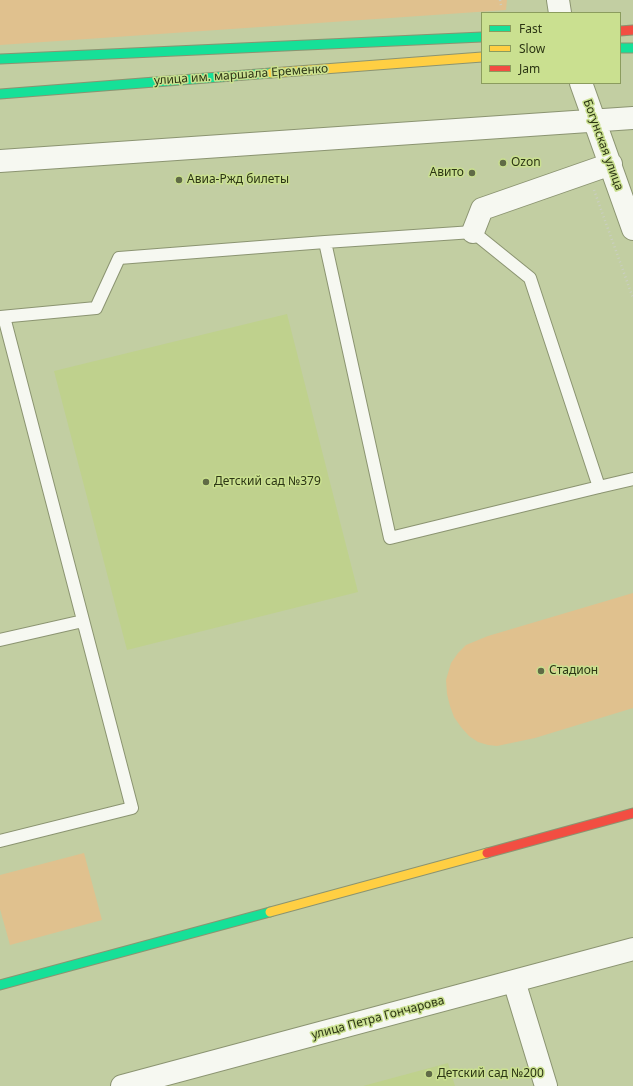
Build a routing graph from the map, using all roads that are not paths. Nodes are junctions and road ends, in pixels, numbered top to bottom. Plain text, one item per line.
1 (558, 0) edge
2 (560, 12) edge
3 (633, 30) edge
4 (621, 31) edge
5 (481, 37) edge
6 (621, 48) edge
7 (633, 48) edge
8 (481, 57) edge
9 (0, 59) edge
10 (581, 84) edge
11 (0, 94) edge
12 (633, 118) edge
13 (595, 120) junction
14 (0, 161) edge
15 (611, 164) junction
16 (633, 229) edge
17 (473, 232) junction
18 (325, 242) junction
19 (2, 317) edge
20 (633, 479) edge
21 (599, 487) junction
22 (83, 621) junction
23 (0, 640) edge
24 (633, 813) edge
25 (0, 841) edge
26 (633, 949) edge
27 (514, 981) junction
28 (0, 985) edge
29 (165, 1081) edge
30 (122, 1086) edge
31 (546, 1086) edge

1 - 2 street
3 - 4 main road
5 - 9 main road, улица им. маршала Еременко
6 - 7 main road
8 - 11 main road, улица им. маршала Еременко
10 - 13 street, Богунская улица
12 - 13 street
13 - 14 street
13 - 15 street, Богунская улица
15 - 16 street, Богунская улица
15 - 17 street
17 - 18 lane
17 - 21 lane
18 - 19 lane
18 - 21 lane
19 - 22 lane
20 - 21 lane
22 - 23 lane
22 - 25 lane
24 - 28 main road
26 - 27 street, улица Петра Гончарова
27 - 29 street, улица Петра Гончарова
27 - 31 street
29 - 30 street, улица Петра Гончарова

